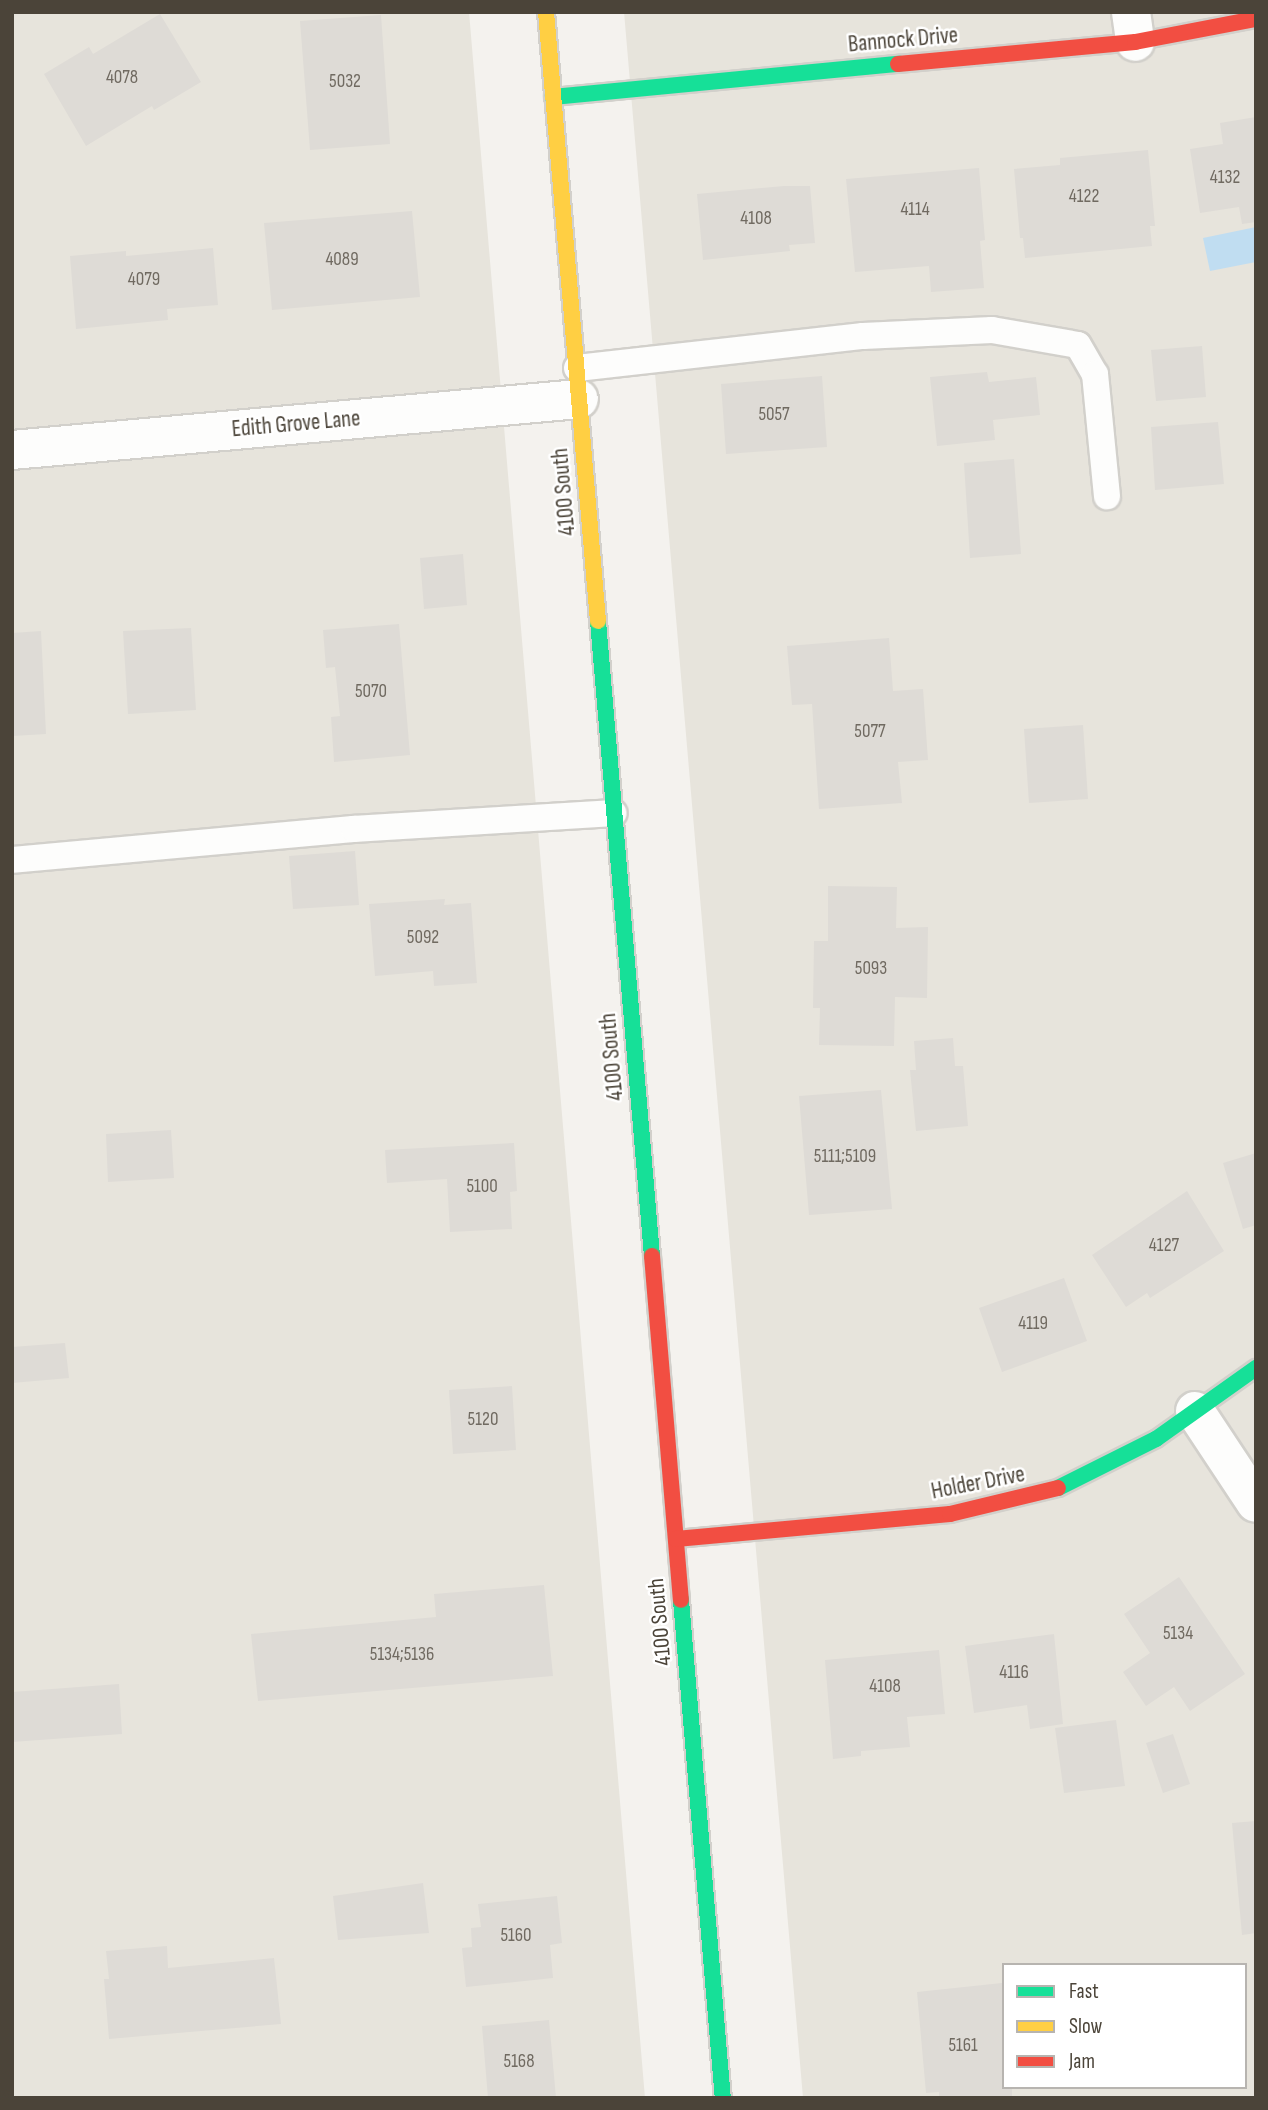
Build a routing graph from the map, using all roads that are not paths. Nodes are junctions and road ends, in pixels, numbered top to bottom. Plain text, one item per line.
1 (546, 12) edge
2 (1256, 19) edge
3 (1133, 27) edge
4 (553, 97) junction
5 (578, 384) junction
6 (12, 450) edge
7 (1107, 496) dead end
8 (614, 813) junction
9 (12, 860) edge
10 (1256, 1368) edge
11 (1195, 1411) junction
12 (1256, 1503) edge
13 (676, 1539) junction
14 (723, 2098) edge

1 - 4 main road, 4100 South
2 - 3 main road, Bannock Drive
3 - 4 main road, Bannock Drive
4 - 5 main road, 4100 South
5 - 6 street, Edith Grove Lane
5 - 7 lane
5 - 8 main road, 4100 South
8 - 9 lane
8 - 13 main road, 4100 South
10 - 11 main road, Holder Drive
11 - 12 street
11 - 13 main road, Holder Drive
13 - 14 main road, 4100 South

